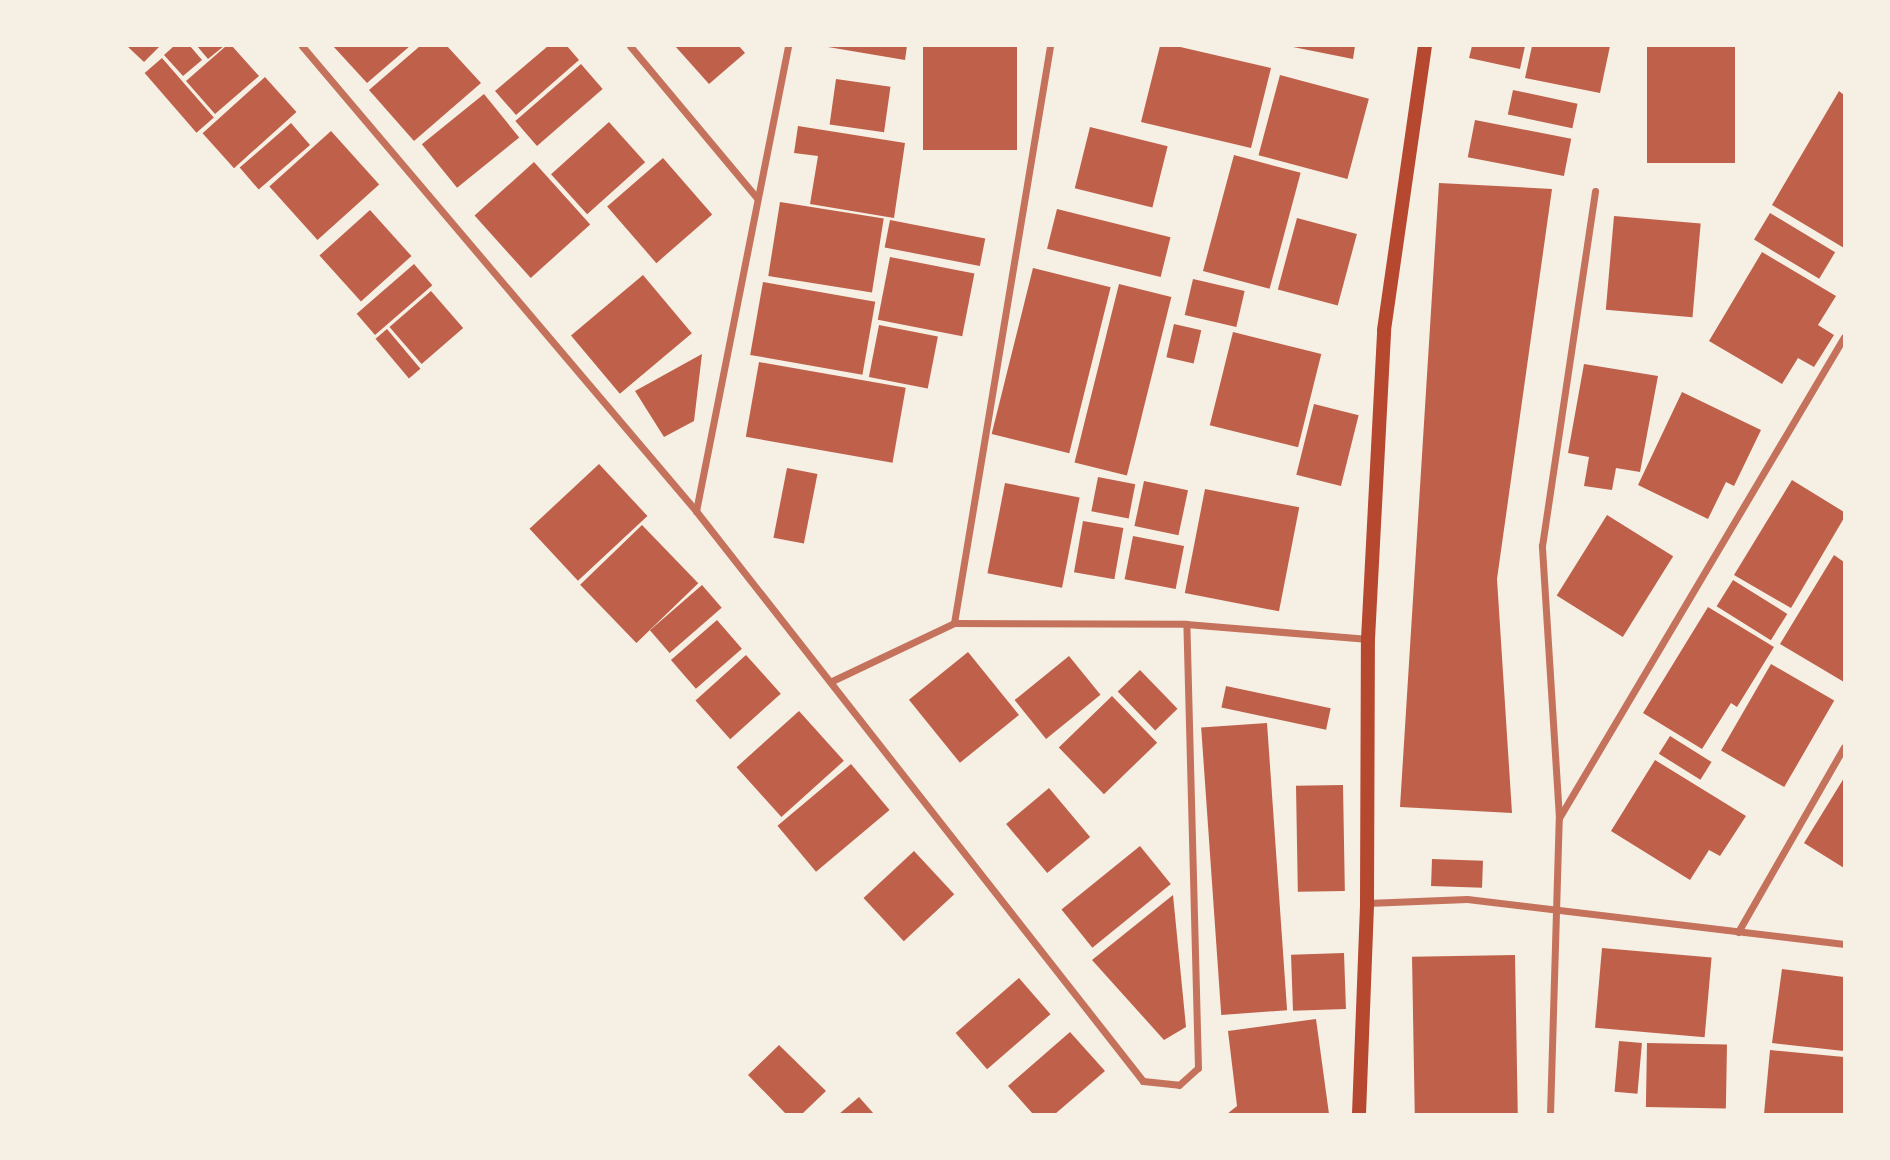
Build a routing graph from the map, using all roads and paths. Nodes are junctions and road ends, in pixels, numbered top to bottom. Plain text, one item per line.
1 (302, 46) edge
2 (630, 46) edge
3 (788, 46) edge
4 (1050, 46) edge
5 (1425, 46) edge
6 (1595, 191) dead end
7 (757, 198) junction
8 (1844, 337) edge
9 (696, 511) junction
10 (954, 623) junction
11 (1186, 624) junction
12 (1368, 639) junction
13 (832, 681) junction
14 (1844, 747) edge
15 (1559, 818) junction
16 (1367, 903) junction
17 (1556, 911) junction
18 (1738, 932) junction
19 (1844, 944) edge
20 (1359, 1115) edge
21 (1550, 1115) edge

1 - 9 street
2 - 7 street
3 - 7 street
4 - 10 street
5 - 12 main road
6 - 15 street
7 - 9 street
8 - 15 street
9 - 13 street
10 - 11 street
10 - 13 street
11 - 12 street
11 - 13 street
12 - 16 main road
14 - 18 street
15 - 17 street
16 - 17 street
16 - 20 main road
17 - 18 street
17 - 21 street
18 - 19 street

